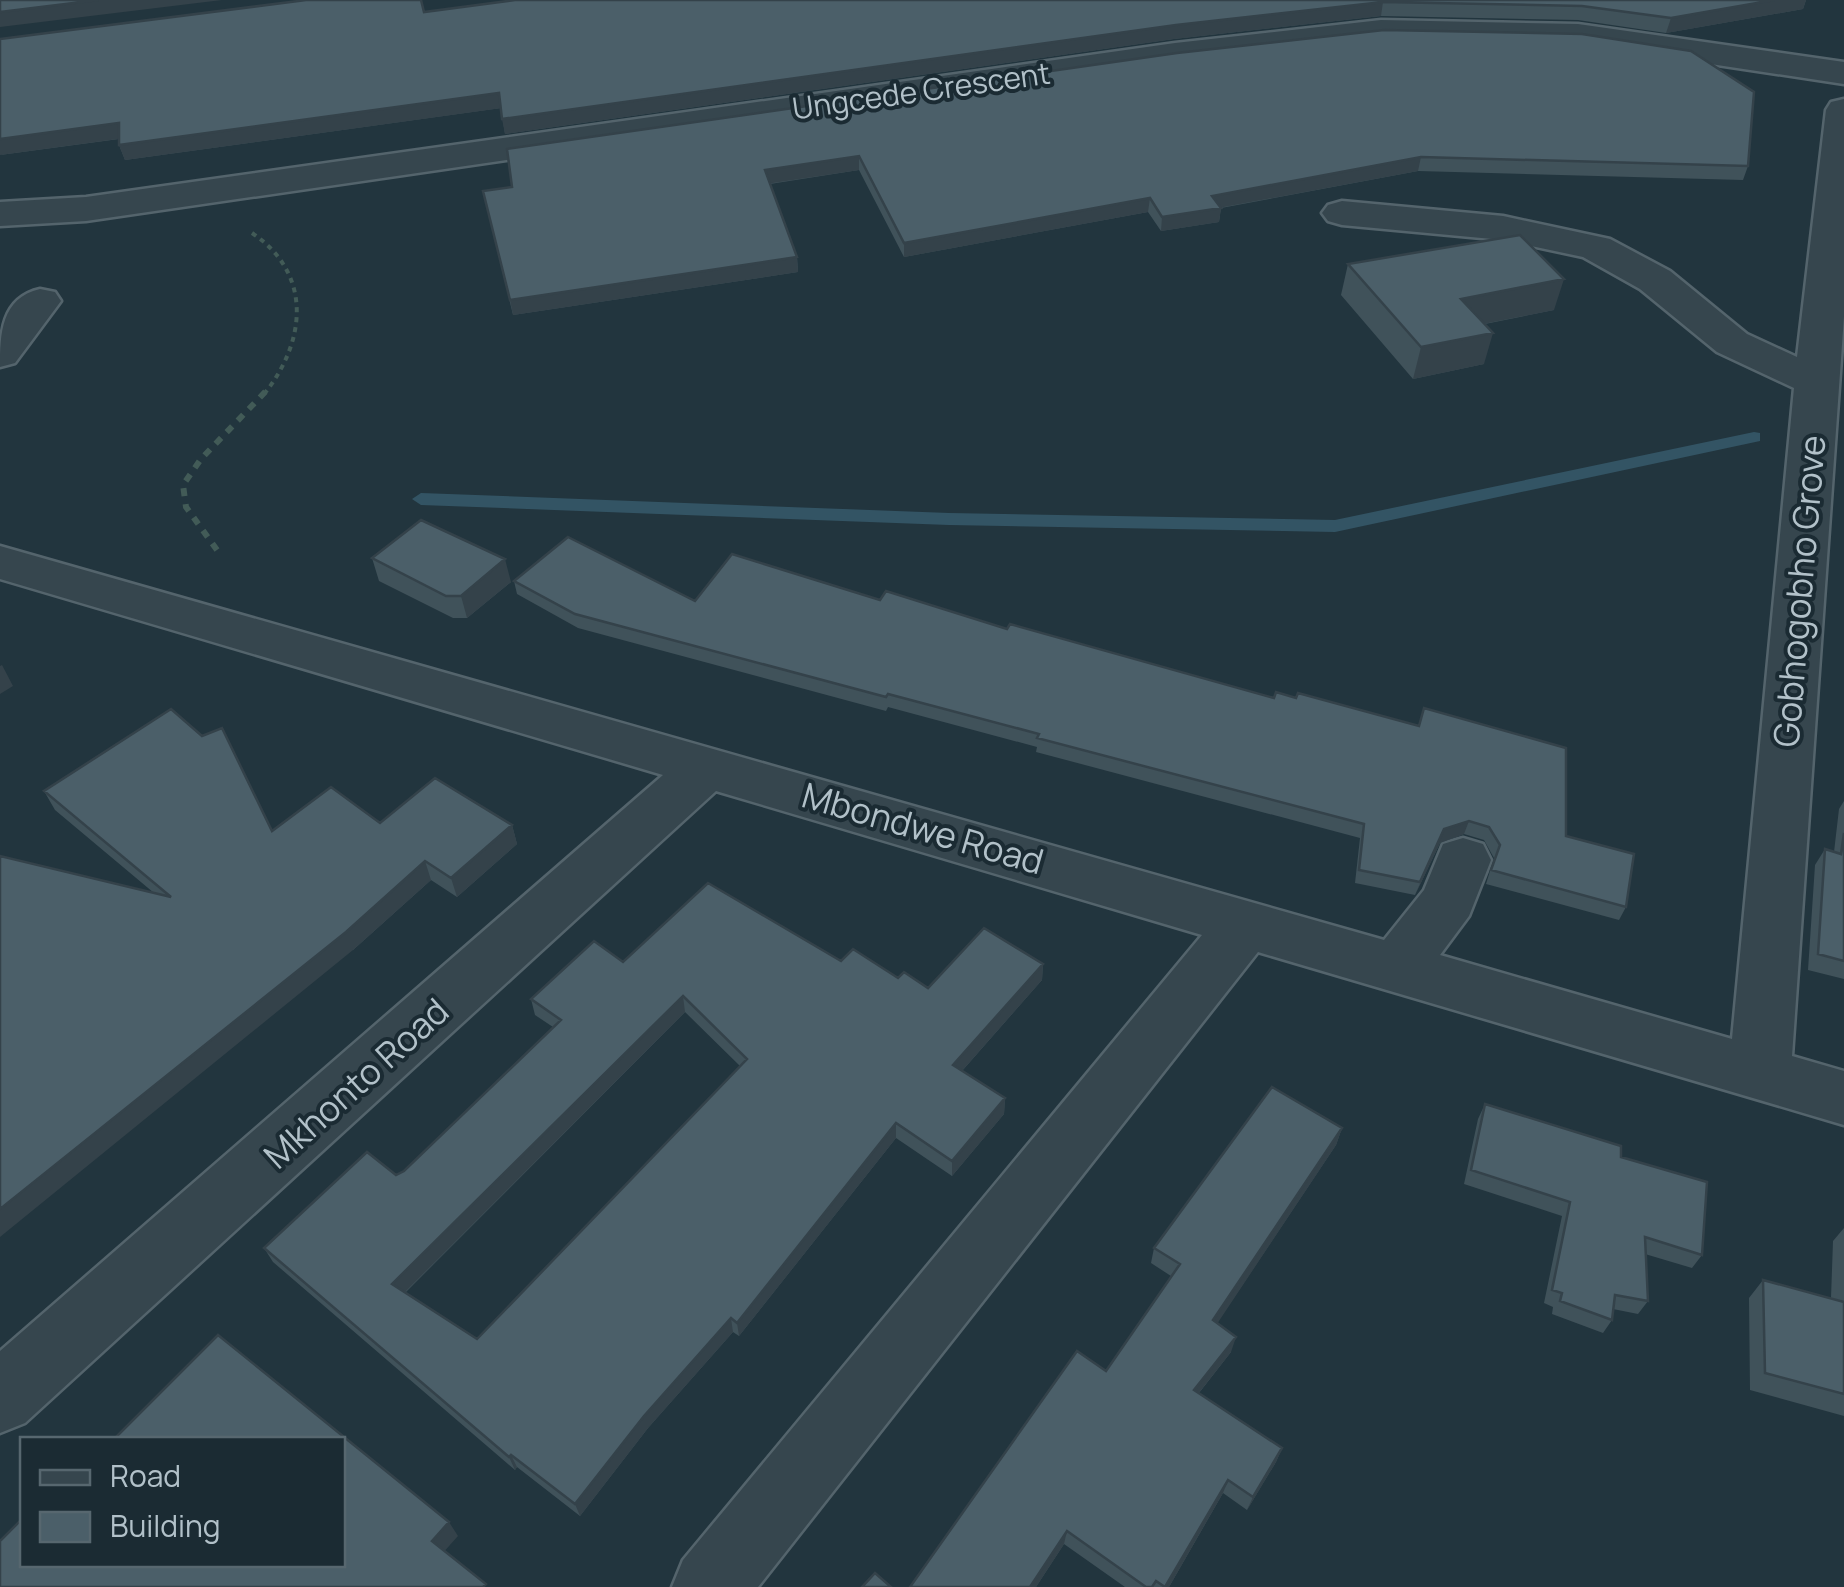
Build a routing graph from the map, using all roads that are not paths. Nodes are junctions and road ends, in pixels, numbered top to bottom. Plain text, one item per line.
1 (1844, 73) edge
2 (1844, 110) edge
3 (1841, 174) edge
4 (0, 214) edge
5 (1342, 214) dead end
6 (40, 302) dead end
7 (0, 354) edge
8 (1816, 382) junction
9 (1826, 468) edge
10 (0, 562) edge
11 (710, 765) junction
12 (1463, 860) dead end
13 (1247, 923) junction
14 (1397, 967) junction
15 (1760, 1074) junction
16 (1844, 1098) edge
17 (0, 1398) edge
18 (710, 1587) edge

1 - 4 street, Ungcede Crescent
2 - 3 street, Gobhogobho Grove
3 - 8 street, Gobhogobho Grove
5 - 8 street
6 - 7 street
8 - 9 street, Gobhogobho Grove
9 - 15 street, Gobhogobho Grove
10 - 11 street, Mbondwe Road
11 - 13 street, Mbondwe Road
11 - 17 street, Mkhonto Road
12 - 14 street
13 - 14 street, Mbondwe Road
13 - 18 street
14 - 15 street, Mbondwe Road
15 - 16 street, Mbondwe Road

